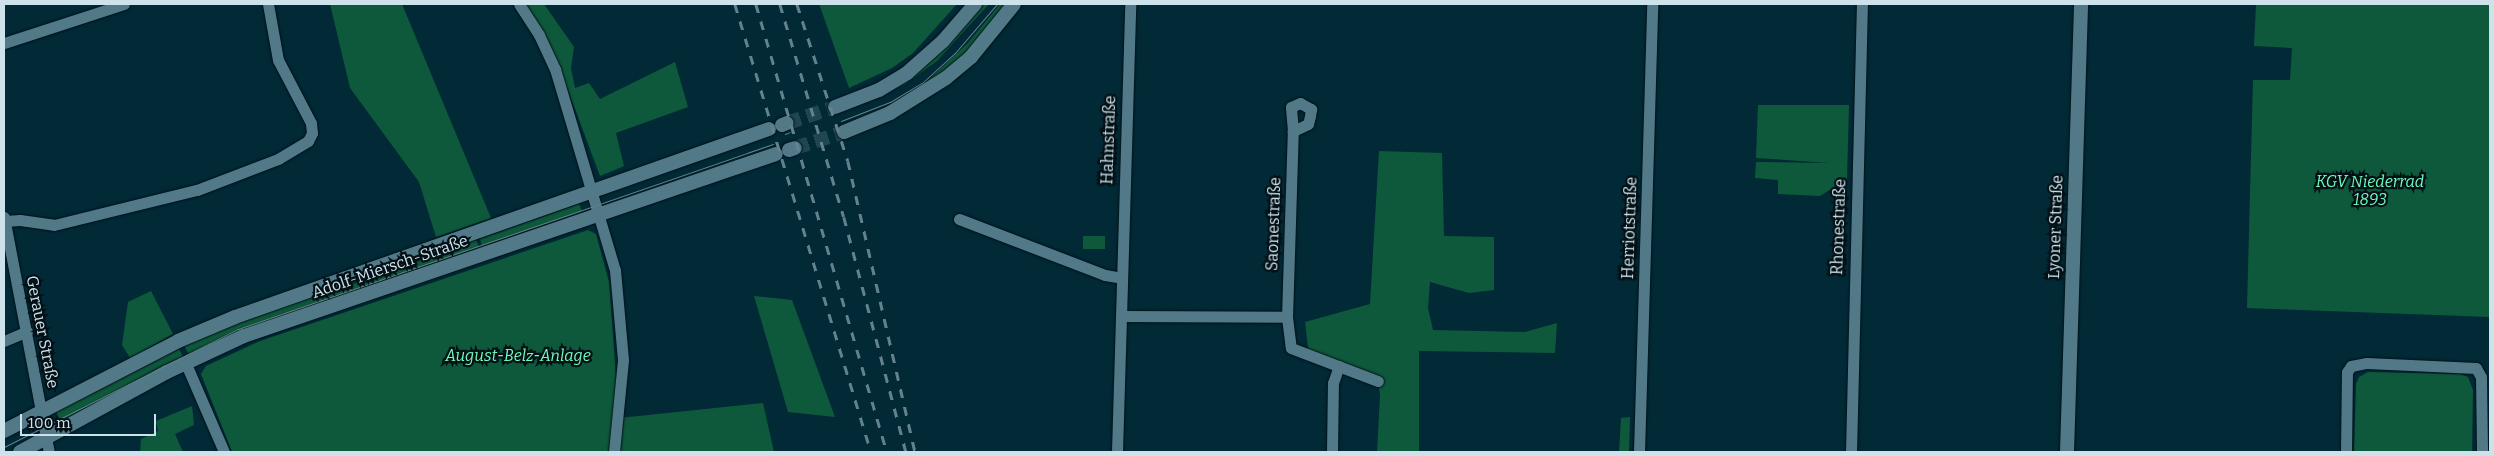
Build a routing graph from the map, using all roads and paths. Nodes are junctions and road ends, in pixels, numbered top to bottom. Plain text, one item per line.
1 (124, 4) edge
2 (268, 4) edge
3 (520, 4) edge
4 (975, 4) edge
5 (1014, 4) edge
6 (1130, 4) edge
7 (1652, 4) edge
8 (1862, 4) edge
9 (2081, 4) edge
10 (4, 43) edge
11 (835, 107) tunnel mouth
12 (779, 126) tunnel mouth
13 (1293, 131) dead end
14 (844, 132) tunnel mouth
15 (787, 151) tunnel mouth
16 (594, 191) junction
17 (600, 215) junction
18 (4, 219) edge
19 (959, 219) dead end
20 (1122, 278) junction
21 (1121, 316) junction
22 (1287, 317) junction
23 (27, 331) junction
24 (4, 341) edge
25 (186, 364) junction
26 (1339, 366) junction
27 (1378, 381) dead end
28 (41, 413) junction
29 (4, 431) edge
30 (46, 438) junction
31 (20, 452) edge
32 (49, 452) edge
33 (224, 452) edge
34 (614, 452) edge
35 (1117, 452) edge
36 (1332, 452) edge
37 (1639, 452) edge
38 (1851, 452) edge
39 (2067, 452) edge
40 (2346, 452) edge
41 (2482, 452) edge

1 - 10 street
2 - 18 street
3 - 16 street
4 - 11 main road
5 - 14 main road
6 - 20 street, Hahnstraße
7 - 37 street, Herriotstraße
8 - 38 street, Rhonestraße
9 - 39 main road, Lyoner Straße
12 - 16 main road, Adolf-Miersch-Straße
13 - 22 street, Saonestraße
15 - 17 main road, Adolf-Miersch-Straße
16 - 17 street
16 - 28 main road, Adolf-Miersch-Straße
17 - 25 main road, Adolf-Miersch-Straße
17 - 34 street
18 - 23 street, Gerauer Straße
19 - 20 street
20 - 21 street, Hahnstraße
21 - 22 street
21 - 35 street, Hahnstraße
22 - 26 street, Saonestraße
23 - 24 street
23 - 28 street, Gerauer Straße
25 - 30 main road, Adolf-Miersch-Straße
25 - 33 street
26 - 27 street, Saonestraße
26 - 36 street
28 - 29 main road, Adolf-Miersch-Straße
28 - 30 street, Gerauer Straße
30 - 31 main road, Adolf-Miersch-Straße
30 - 32 street, Gerauer Straße
40 - 41 street

